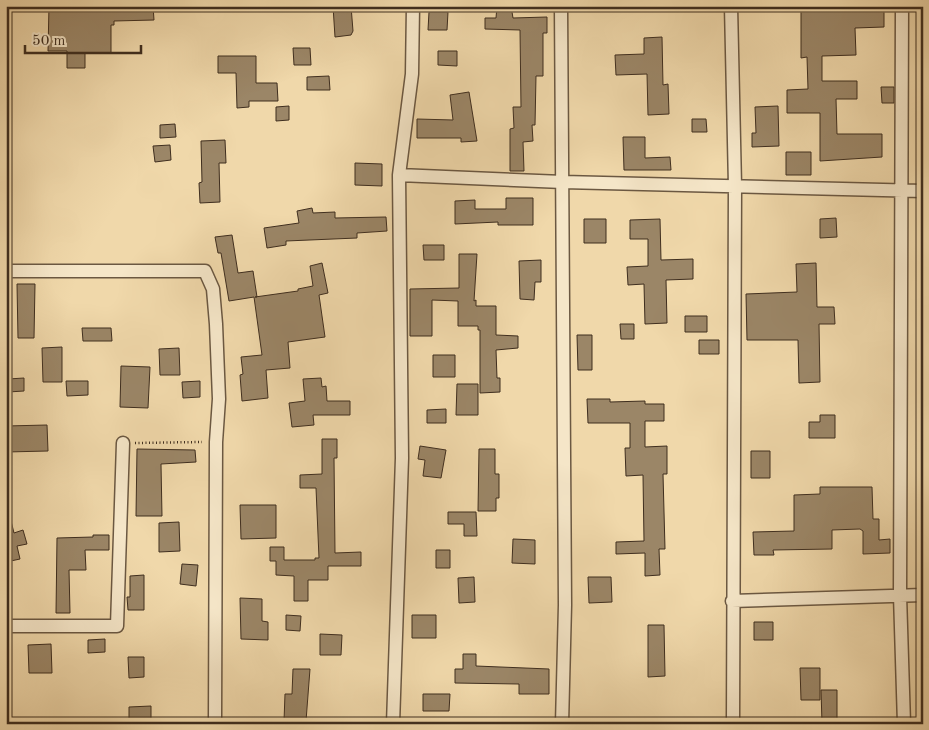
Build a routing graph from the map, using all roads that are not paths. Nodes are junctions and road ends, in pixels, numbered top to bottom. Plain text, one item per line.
1 (413, 6) edge
2 (561, 6) edge
3 (731, 6) edge
4 (902, 6) edge
5 (399, 175) junction
6 (563, 182) junction
7 (735, 186) junction
8 (902, 191) junction
9 (923, 191) edge
10 (6, 271) edge
11 (123, 443) road end
12 (923, 594) edge
13 (900, 595) junction
14 (732, 601) junction
15 (6, 626) edge
16 (215, 724) edge
17 (393, 724) edge
18 (562, 724) edge
19 (733, 724) edge
20 (904, 724) edge

1 - 5 street
2 - 6 street
3 - 7 street
4 - 8 street
5 - 6 street
5 - 17 street
6 - 7 street
6 - 18 street
7 - 8 street
7 - 14 street
8 - 9 street
8 - 13 street
10 - 16 street
11 - 15 street
12 - 13 street
13 - 14 street
13 - 20 street
14 - 19 street

